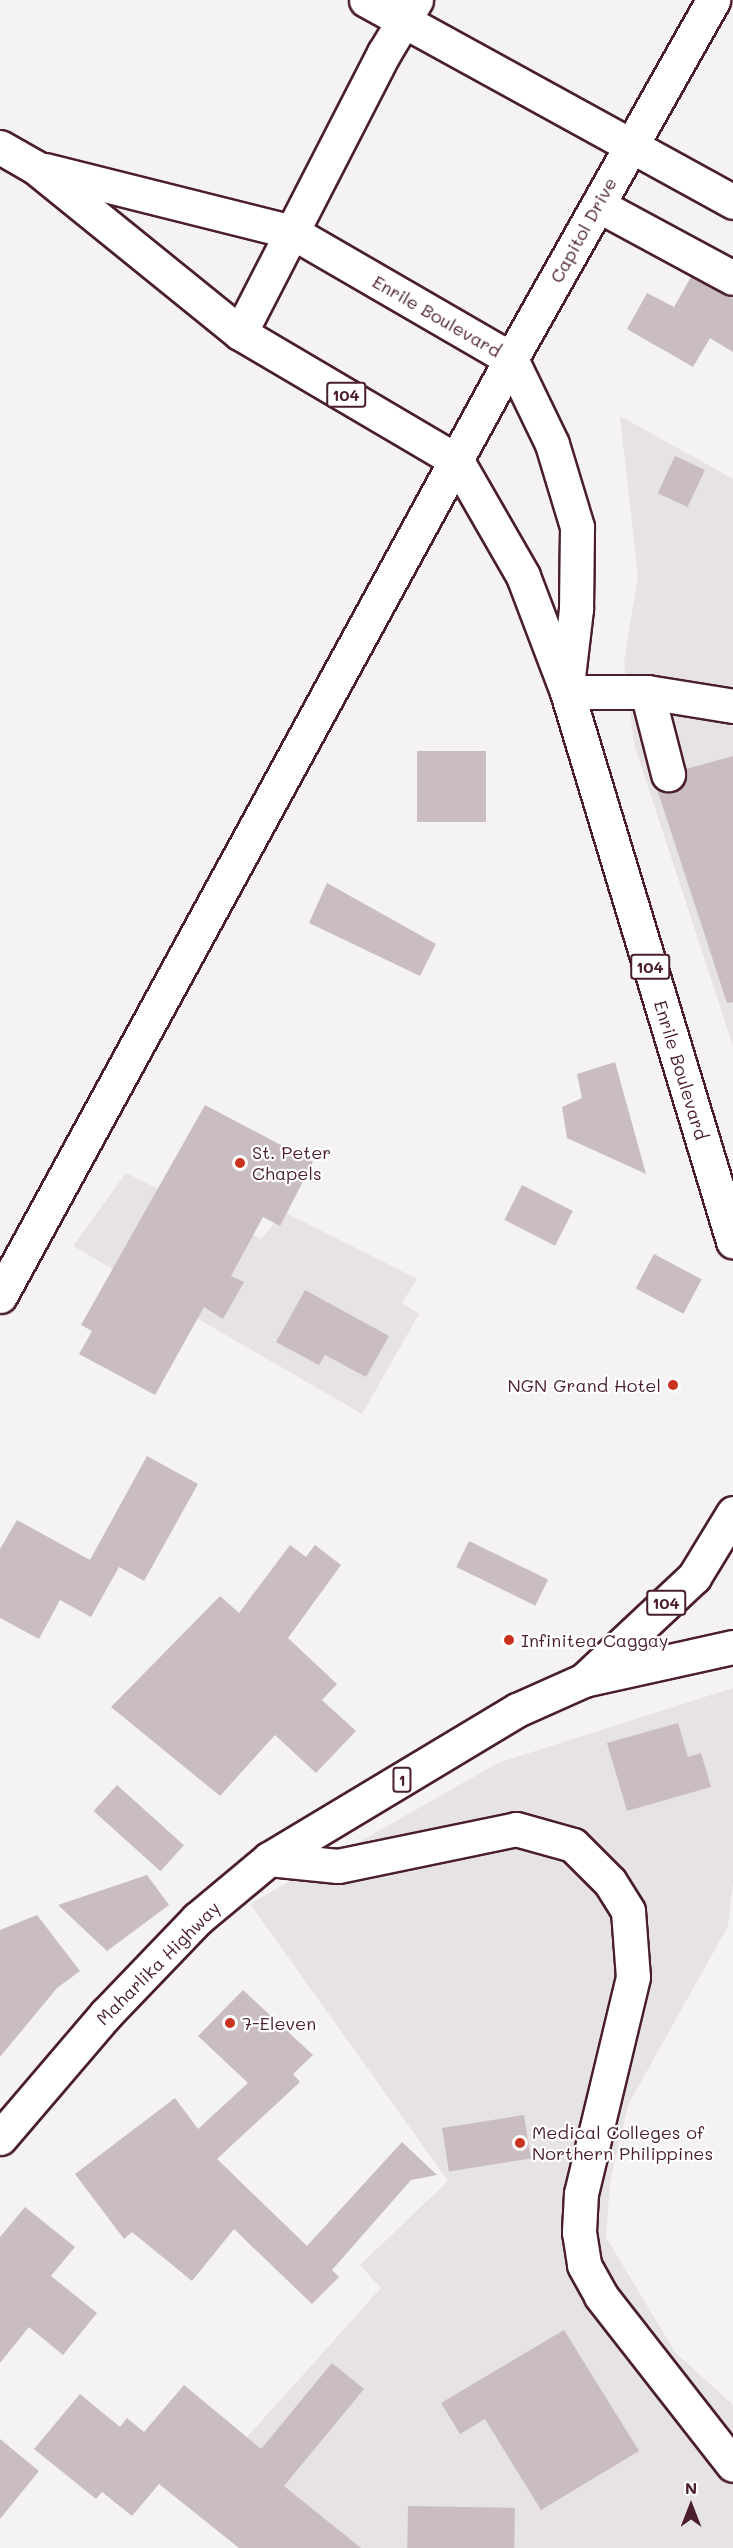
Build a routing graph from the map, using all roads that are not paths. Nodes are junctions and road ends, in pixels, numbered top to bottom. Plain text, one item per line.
1 (366, 0) edge
2 (713, 0) edge
3 (411, 10) edge
4 (630, 145) junction
5 (0, 147) edge
6 (35, 167) junction
7 (733, 202) edge
8 (598, 205) junction
9 (292, 232) junction
10 (733, 278) edge
11 (240, 333) junction
12 (511, 359) junction
13 (457, 461) junction
14 (567, 692) junction
15 (647, 692) junction
16 (733, 706) edge
17 (668, 774) dead end
18 (733, 1241) edge
19 (0, 1296) edge
20 (733, 1512) edge
21 (733, 1647) edge
22 (584, 1680) junction
23 (269, 1859) junction
24 (0, 2138) edge
25 (733, 2465) edge

1 - 3 main road
2 - 4 main road, Capitol Drive
3 - 4 main road
3 - 9 main road
4 - 7 main road
4 - 8 main road, Capitol Drive
5 - 6 main road, Enrile Boulevard / 104
6 - 9 main road, Enrile Boulevard / 104
6 - 11 main road, Enrile Boulevard / 104
8 - 10 main road
8 - 12 main road, Capitol Drive
9 - 11 main road
9 - 12 main road, Enrile Boulevard / 104
11 - 13 main road, Enrile Boulevard / 104
12 - 13 main road, Capitol Drive
12 - 14 main road, Enrile Boulevard / 104
13 - 14 main road, Enrile Boulevard / 104
13 - 19 main road, Capitol Drive
14 - 15 main road
14 - 18 main road, Enrile Boulevard / 104
15 - 16 main road
15 - 17 main road
20 - 22 main road, 104
21 - 22 main road, Maharlika Highway / 1
22 - 23 main road, Maharlika Highway / 1
23 - 24 main road, Maharlika Highway / 1
23 - 25 main road

